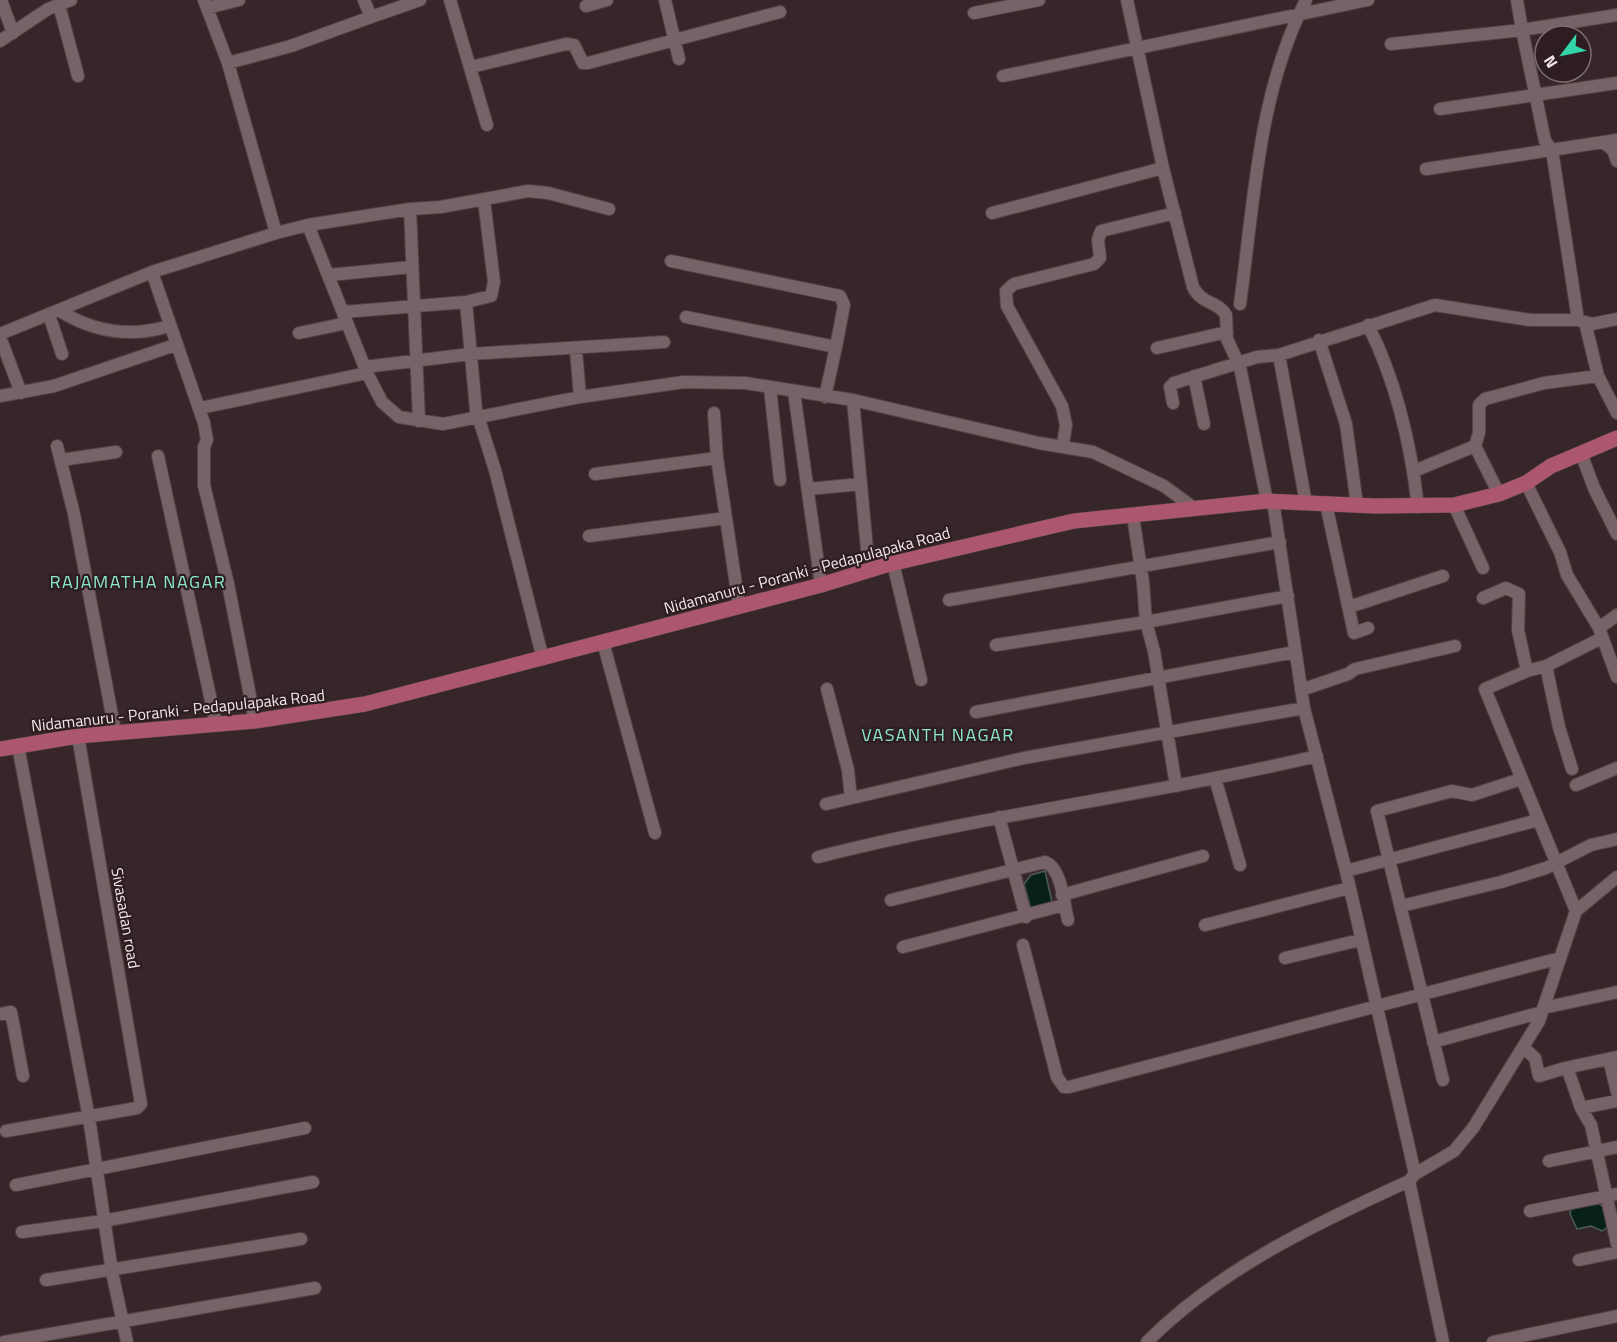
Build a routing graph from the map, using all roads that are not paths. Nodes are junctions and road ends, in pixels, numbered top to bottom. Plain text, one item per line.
1 (1, 0) edge
2 (71, 0) edge
3 (239, 0) edge
4 (364, 0) edge
5 (420, 0) edge
6 (450, 0) edge
7 (607, 0) edge
8 (665, 0) edge
9 (1039, 0) edge
10 (1127, 0) edge
11 (1306, 0) edge
12 (1368, 0) edge
13 (1516, 0) edge
14 (205, 4) edge
15 (59, 5) junction
16 (586, 6) dead end
17 (780, 12) dead end
18 (974, 13) dead end
19 (1617, 15) edge
20 (371, 17) junction
21 (1298, 17) junction
22 (1522, 30) junction
23 (13, 33) junction
24 (674, 38) junction
25 (0, 41) edge
26 (1390, 45) dead end
27 (1136, 47) junction
28 (679, 59) dead end
29 (228, 63) junction
30 (471, 67) junction
31 (78, 76) dead end
32 (1003, 76) dead end
33 (1617, 83) edge
34 (1536, 94) junction
35 (1440, 109) dead end
36 (487, 125) dead end
37 (1617, 140) edge
38 (1603, 142) junction
39 (1552, 150) junction
40 (1617, 161) edge
41 (1163, 168) junction
42 (1426, 168) dead end
43 (484, 200) junction
44 (410, 209) junction
45 (609, 209) dead end
46 (992, 213) dead end
47 (1175, 213) junction
48 (308, 225) junction
49 (276, 233) junction
50 (671, 261) dead end
51 (411, 267) junction
52 (152, 272) junction
53 (329, 275) junction
54 (466, 302) junction
55 (1240, 304) dead end
56 (412, 306) junction
57 (54, 313) junction
58 (345, 317) junction
59 (686, 317) dead end
60 (1617, 319) edge
61 (1582, 321) junction
62 (1368, 325) junction
63 (168, 326) junction
64 (1227, 332) junction
65 (299, 333) dead end
66 (0, 335) edge
67 (1319, 340) junction
68 (664, 342) dead end
69 (175, 345) junction
70 (836, 347) junction
71 (1157, 348) dead end
72 (576, 350) junction
73 (62, 354) dead end
74 (470, 354) junction
75 (1279, 355) junction
76 (417, 361) junction
77 (1237, 364) junction
78 (366, 370) junction
79 (1194, 376) junction
80 (1598, 376) junction
81 (770, 388) junction
82 (794, 392) junction
83 (21, 393) junction
84 (0, 396) edge
85 (580, 397) junction
86 (825, 397) junction
87 (853, 400) junction
88 (1173, 403) dead end
89 (200, 408) junction
90 (714, 413) dead end
91 (1617, 413) edge
92 (478, 419) junction
93 (419, 422) junction
94 (1204, 424) dead end
95 (1617, 438) edge
96 (1063, 445) junction
97 (57, 446) dead end
98 (1476, 447) junction
99 (117, 452) dead end
100 (1581, 453) junction
101 (158, 456) dead end
102 (717, 458) junction
103 (61, 460) junction
104 (1414, 471) junction
105 (595, 474) dead end
106 (780, 480) dead end
107 (1526, 483) junction
108 (861, 484) junction
109 (808, 489) junction
110 (1499, 494) junction
111 (1270, 501) junction
112 (1306, 503) junction
113 (1326, 504) junction
114 (1357, 505) junction
115 (1454, 505) junction
116 (1418, 507) junction
117 (1194, 508) junction
118 (1132, 516) junction
119 (726, 518) junction
120 (1617, 534) edge
121 (589, 536) dead end
122 (1280, 542) junction
123 (867, 549) dead end
124 (893, 564) junction
125 (1140, 566) junction
126 (1483, 568) dead end
127 (1443, 576) dead end
128 (821, 585) junction
129 (1288, 596) junction
130 (1483, 598) dead end
131 (949, 600) dead end
132 (739, 605) junction
133 (1349, 607) junction
134 (1617, 615) edge
135 (1146, 622) junction
136 (1368, 628) dead end
137 (1601, 633) junction
138 (603, 642) junction
139 (996, 645) dead end
140 (1455, 646) dead end
141 (1613, 649) edge
142 (1295, 652) junction
143 (543, 659) junction
144 (1546, 666) junction
145 (1527, 671) junction
146 (1617, 677) edge
147 (1158, 678) junction
148 (921, 680) dead end
149 (827, 689) dead end
150 (1300, 690) junction
151 (1304, 708) junction
152 (976, 712) dead end
153 (255, 721) junction
154 (216, 724) junction
155 (114, 731) junction
156 (1167, 732) junction
157 (78, 736) junction
158 (18, 746) junction
159 (0, 749) edge
160 (1317, 756) junction
161 (1617, 768) edge
162 (1572, 769) dead end
163 (1215, 778) junction
164 (1521, 779) junction
165 (1576, 785) dead end
166 (1176, 786) junction
167 (851, 798) junction
168 (826, 804) dead end
169 (999, 817) junction
170 (1538, 820) junction
171 (655, 833) dead end
172 (1617, 840) edge
173 (1203, 856) dead end
174 (818, 858) dead end
175 (1389, 859) junction
176 (1555, 863) junction
177 (1240, 865) dead end
178 (1014, 870) junction
179 (1346, 871) junction
180 (1617, 877) edge
181 (1349, 888) junction
182 (891, 900) dead end
183 (1063, 900) junction
184 (1401, 906) junction
185 (1576, 911) junction
186 (1026, 916) junction
187 (1068, 920) dead end
188 (1205, 925) dead end
189 (1360, 940) junction
190 (1023, 945) dead end
191 (903, 947) dead end
192 (1285, 958) dead end
193 (1560, 958) junction
194 (1617, 992) edge
195 (1422, 995) junction
196 (1376, 1008) junction
197 (1543, 1010) junction
198 (0, 1014) edge
199 (1433, 1042) junction
200 (1524, 1048) junction
201 (1613, 1058) edge
202 (1565, 1068) junction
203 (23, 1076) dead end
204 (1443, 1080) dead end
205 (1617, 1092) edge
206 (1617, 1101) edge
207 (1581, 1108) junction
208 (89, 1118) junction
209 (305, 1128) dead end
210 (6, 1131) dead end
211 (1617, 1147) edge
212 (1598, 1151) junction
213 (1549, 1161) dead end
214 (97, 1169) junction
215 (1412, 1177) junction
216 (313, 1182) dead end
217 (16, 1185) dead end
218 (1612, 1195) edge
219 (1530, 1211) dead end
220 (104, 1221) junction
221 (22, 1233) dead end
222 (301, 1239) dead end
223 (1617, 1244) edge
224 (1617, 1252) edge
225 (1579, 1260) dead end
226 (112, 1272) junction
227 (46, 1280) dead end
228 (315, 1288) dead end
229 (1617, 1316) edge
230 (123, 1323) junction
231 (4, 1342) edge
232 (127, 1342) edge
233 (1147, 1342) edge
234 (1443, 1342) edge
235 (1493, 1342) edge

1 - 23 street
2 - 15 street
3 - 14 street
4 - 20 street
5 - 20 street
6 - 30 street
7 - 16 street
8 - 24 street
9 - 18 street
10 - 27 street
11 - 21 street
12 - 21 street
13 - 22 street
14 - 29 street
15 - 23 street
15 - 31 street
17 - 24 street
19 - 22 street
20 - 29 street
21 - 27 street
21 - 55 street
22 - 26 street
22 - 34 street
23 - 25 street
24 - 28 street
24 - 30 street
27 - 32 street
27 - 41 street
29 - 49 street
30 - 36 street
33 - 34 street
34 - 35 street
34 - 39 street
37 - 38 street
38 - 39 street
38 - 40 street
39 - 42 street
39 - 61 street
41 - 46 street
41 - 47 street
43 - 44 street
43 - 45 street
43 - 54 street
44 - 48 street
44 - 51 street
47 - 64 street
47 - 96 street
48 - 49 street
48 - 53 street
49 - 52 street
50 - 70 street
51 - 53 street
51 - 56 street
52 - 57 street
52 - 63 street
53 - 58 street
54 - 56 street
54 - 74 street
56 - 58 street
56 - 76 street
57 - 63 street
57 - 66 street
57 - 73 street
58 - 65 street
58 - 78 street
59 - 70 street
60 - 61 street
61 - 62 street
61 - 80 street
62 - 67 street
62 - 104 street
63 - 69 street
64 - 71 street
64 - 77 street
66 - 83 street
67 - 75 street
67 - 114 street
68 - 72 street
69 - 83 street
69 - 89 street
70 - 86 street
72 - 74 street
72 - 85 street
74 - 76 street
74 - 92 street
75 - 77 street
75 - 112 street
76 - 78 street
76 - 93 street
77 - 79 street
77 - 111 street
78 - 89 street
78 - 93 street
79 - 88 street
79 - 94 street
80 - 91 street
80 - 98 street
81 - 82 street
81 - 85 street
81 - 106 street
82 - 86 street
82 - 109 street
83 - 84 street
85 - 92 street
86 - 87 street
87 - 96 street
87 - 108 street
89 - 153 street
90 - 102 street
92 - 93 street
92 - 143 street
95 - 100 main road, Nidamanuru - Poranki - Pedapulapaka Road
96 - 117 street
97 - 103 street
98 - 104 street
98 - 110 street
99 - 103 street
100 - 107 main road, Nidamanuru - Poranki - Pedapulapaka Road
100 - 120 street
101 - 154 street
102 - 105 street
102 - 119 street
103 - 155 street
104 - 116 street
107 - 110 main road, Nidamanuru - Poranki - Pedapulapaka Road
107 - 137 street
108 - 109 street
108 - 123 street
109 - 128 street
110 - 115 main road, Nidamanuru - Poranki - Pedapulapaka Road
111 - 112 main road, Nidamanuru - Poranki - Pedapulapaka Road
111 - 117 main road, Nidamanuru - Poranki - Pedapulapaka Road
111 - 122 street
112 - 113 main road, Nidamanuru - Poranki - Pedapulapaka Road
113 - 114 main road, Nidamanuru - Poranki - Pedapulapaka Road
113 - 133 street
114 - 116 main road, Nidamanuru - Poranki - Pedapulapaka Road
115 - 116 main road, Nidamanuru - Poranki - Pedapulapaka Road
115 - 126 street
117 - 118 main road, Nidamanuru - Poranki - Pedapulapaka Road
118 - 124 main road, Nidamanuru - Poranki - Pedapulapaka Road
118 - 125 street
119 - 121 street
119 - 132 street
122 - 125 street
122 - 129 street
124 - 128 main road, Nidamanuru - Poranki - Pedapulapaka Road
124 - 148 street
125 - 131 street
125 - 135 street
127 - 133 street
128 - 132 main road, Nidamanuru - Poranki - Pedapulapaka Road
129 - 135 street
129 - 142 street
130 - 145 street
132 - 138 main road, Nidamanuru - Poranki - Pedapulapaka Road
133 - 136 street
134 - 137 street
135 - 139 street
135 - 147 street
137 - 141 street
137 - 144 street
138 - 143 main road, Nidamanuru - Poranki - Pedapulapaka Road
138 - 171 street
140 - 150 street
141 - 146 street
142 - 147 street
142 - 150 street
143 - 153 main road, Nidamanuru - Poranki - Pedapulapaka Road
144 - 145 street
144 - 162 street
145 - 164 street
147 - 152 street
147 - 156 street
149 - 167 street
150 - 151 street
151 - 156 street
151 - 160 street
153 - 154 main road, Nidamanuru - Poranki - Pedapulapaka Road
154 - 155 main road, Nidamanuru - Poranki - Pedapulapaka Road
155 - 157 main road, Nidamanuru - Poranki - Pedapulapaka Road
156 - 166 street
156 - 167 street
157 - 158 main road, Nidamanuru - Poranki - Pedapulapaka Road
157 - 208 street, Sivasadan road
158 - 159 main road, Nidamanuru - Poranki - Pedapulapaka Road
158 - 208 street
160 - 163 street
160 - 179 street
161 - 165 street
163 - 166 street
163 - 177 street
164 - 170 street
164 - 175 street
166 - 169 street
167 - 168 street
169 - 174 street
169 - 178 street
170 - 175 street
170 - 176 street
172 - 176 street
173 - 183 street
175 - 179 street
175 - 184 street
176 - 184 street
176 - 185 street
178 - 182 street
178 - 183 street
178 - 186 street
179 - 181 street
180 - 185 street
181 - 188 street
181 - 189 street
183 - 186 street
183 - 187 street
184 - 195 street
185 - 193 street
186 - 191 street
189 - 192 street
189 - 196 street
190 - 196 street
193 - 195 street
193 - 197 street
194 - 197 street
195 - 196 street
195 - 199 street
196 - 215 street
197 - 199 street
197 - 200 street
198 - 203 street
199 - 204 street
200 - 202 street
200 - 215 street
201 - 202 street
201 - 205 street
202 - 207 street
206 - 207 street
207 - 212 street
208 - 210 street
208 - 214 street
209 - 214 street
211 - 212 street
212 - 213 street
212 - 218 street
214 - 217 street
214 - 220 street
215 - 233 street
215 - 234 street
216 - 220 street
218 - 219 street
218 - 223 street
220 - 221 street
220 - 226 street
222 - 226 street
224 - 225 street
226 - 227 street
226 - 230 street
228 - 230 street
229 - 235 street
230 - 231 street
230 - 232 street

